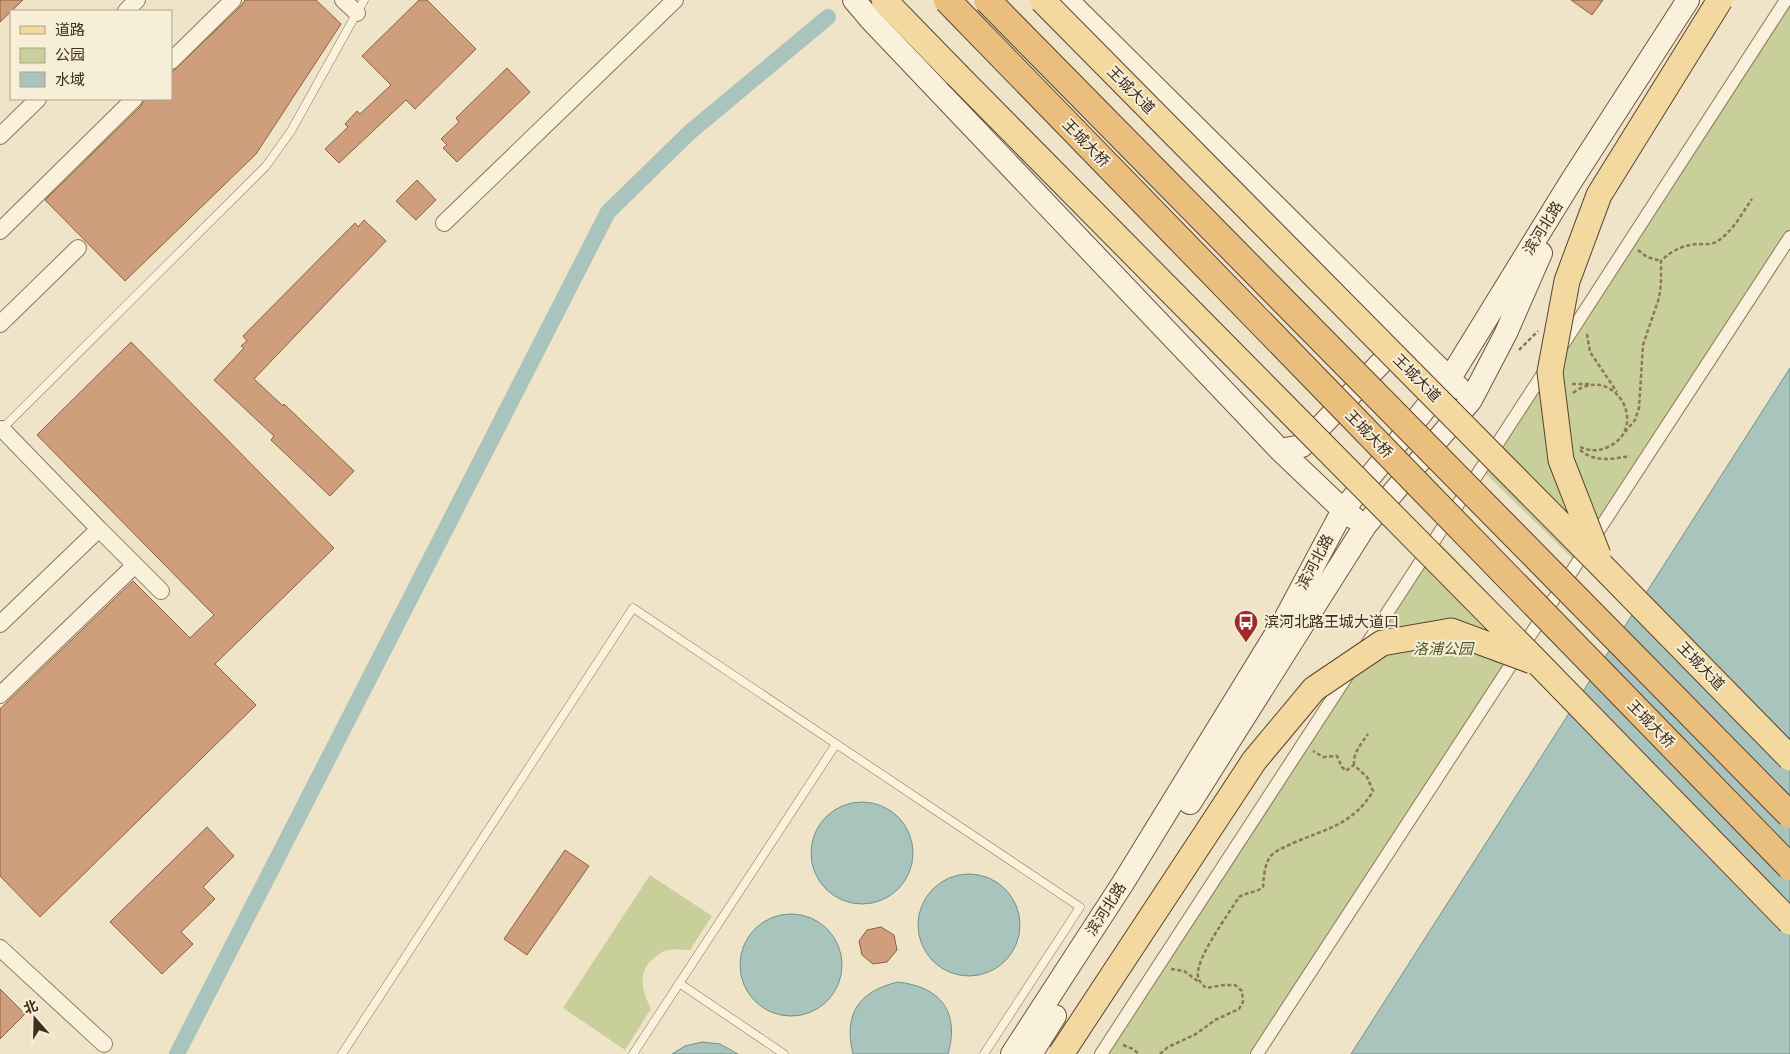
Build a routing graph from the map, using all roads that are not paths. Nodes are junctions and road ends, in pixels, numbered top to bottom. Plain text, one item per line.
1 (137, 0) edge
2 (233, 0) edge
3 (343, 0) edge
4 (675, 0) edge
5 (854, 0) edge
6 (884, 0) edge
7 (947, 0) edge
8 (987, 0) edge
9 (1042, 0) edge
10 (1067, 0) edge
11 (1688, 0) edge
12 (1720, 0) edge
13 (1786, 0) edge
14 (360, 7) edge
15 (127, 10) edge
16 (172, 60) edge
17 (37, 100) edge
18 (133, 100) edge
19 (0, 136) edge
20 (1570, 183) junction
21 (444, 223) dead end
22 (0, 231) edge
23 (1790, 237) edge
24 (78, 248) dead end
25 (0, 324) edge
26 (1401, 330) junction
27 (1450, 378) junction
28 (1471, 400) junction
29 (1, 430) edge
30 (1280, 450) junction
31 (1343, 510) junction
32 (1365, 526) junction
33 (98, 529) junction
34 (1602, 564) junction
35 (135, 565) junction
36 (161, 591) dead end
37 (1, 621) edge
38 (1539, 664) junction
39 (0, 695) edge
40 (836, 744) junction
41 (1790, 758) edge
42 (1790, 815) edge
43 (1790, 867) edge
44 (1790, 922) edge
45 (0, 948) edge
46 (679, 983) junction
47 (104, 1044) dead end
48 (342, 1054) edge
49 (632, 1054) edge
50 (784, 1054) edge
51 (984, 1054) edge
52 (1012, 1054) edge
53 (1031, 1054) edge
54 (1061, 1054) edge
55 (1101, 1054) edge
56 (1257, 1054) edge

1 - 15 street
2 - 16 street
3 - 14 street
4 - 21 street
5 - 30 main road
6 - 38 main road, bridge
7 - 43 highway, 王城大桥, bridge
8 - 42 highway, 王城大桥, bridge
9 - 34 main road, 王城大道, bridge
10 - 26 main road
11 - 20 main road, 滨河北路
12 - 34 main road, bridge
13 - 55 street
14 - 29 lane
17 - 19 street
18 - 22 street
20 - 27 main road, 滨河北路
20 - 28 main road, 滨河北路
23 - 56 street
24 - 25 street
26 - 27 main road
26 - 30 main road
27 - 28 main road
27 - 31 main road, 滨河北路
28 - 32 main road, 滨河北路
29 - 33 street
30 - 31 main road
31 - 32 main road
31 - 52 main road, 滨河北路
32 - 53 main road, 滨河北路
33 - 35 street
33 - 37 street
34 - 41 main road, 王城大道, bridge
35 - 36 street
35 - 39 street
38 - 44 main road, bridge
38 - 54 main road, bridge
40 - 46 lane
40 - 48 lane
40 - 51 lane
45 - 47 street
46 - 49 lane
46 - 50 lane

